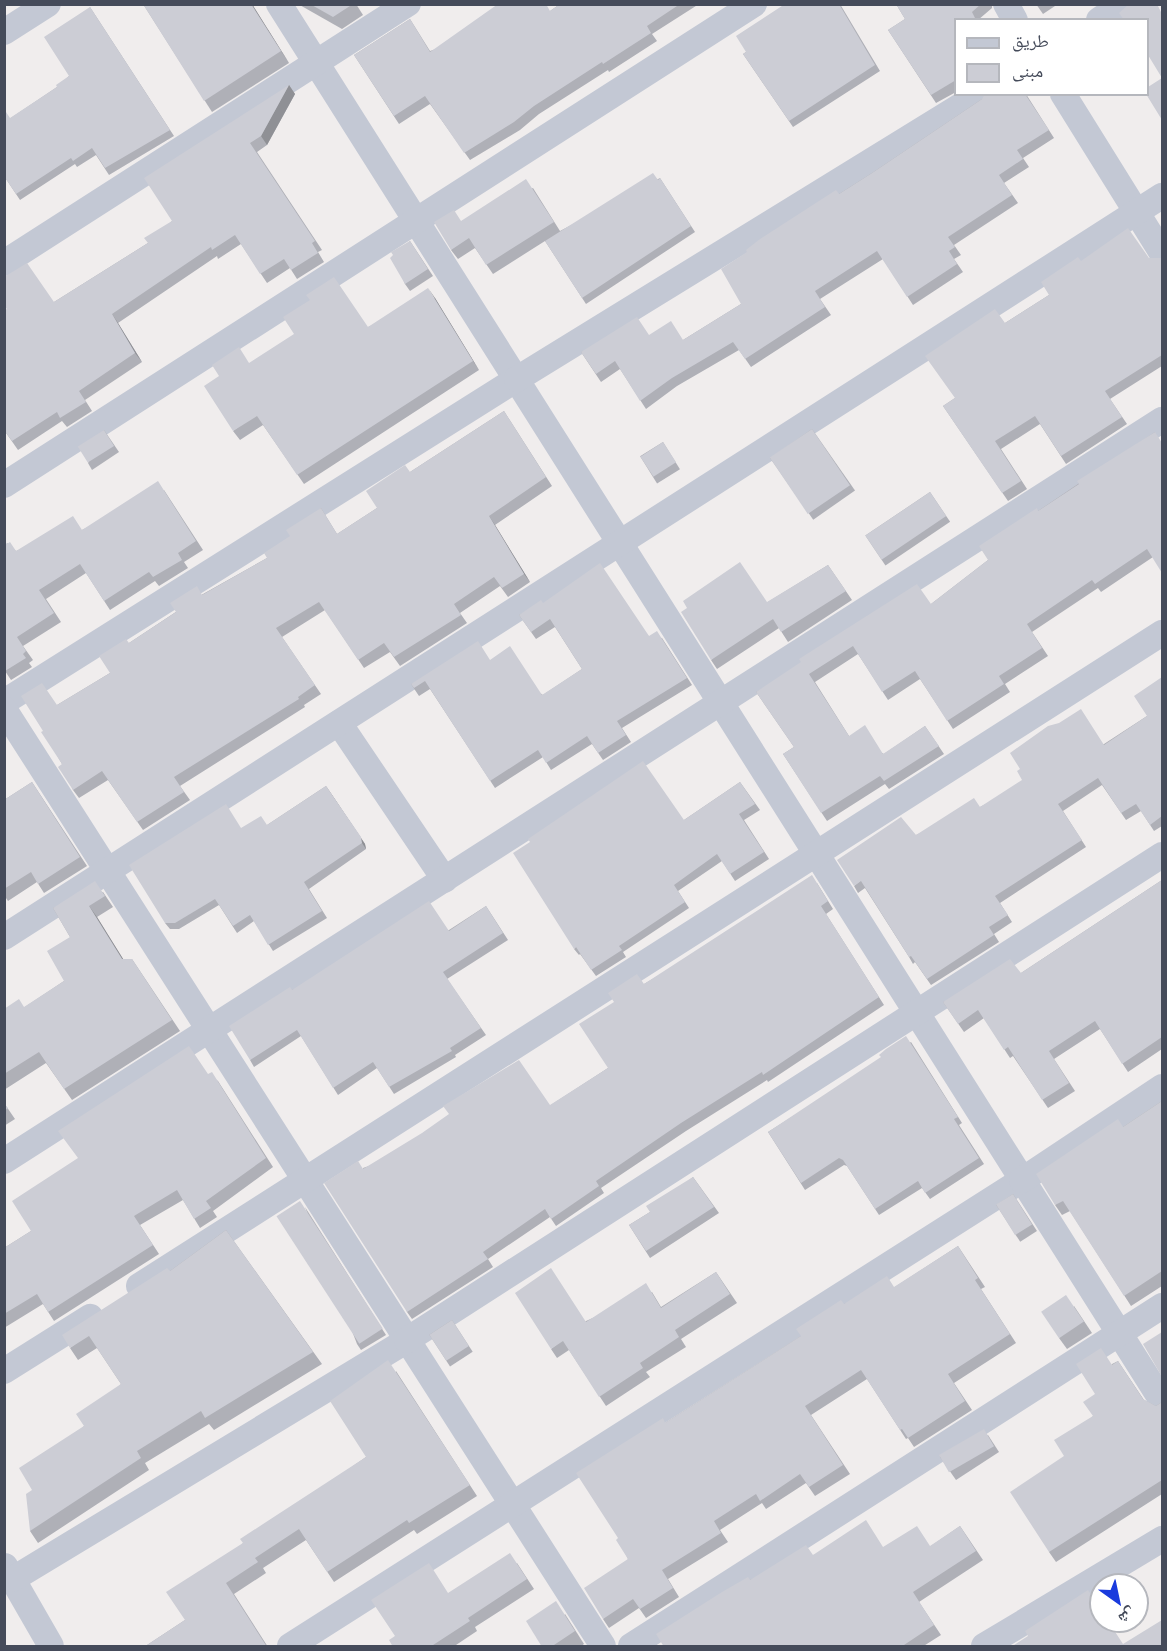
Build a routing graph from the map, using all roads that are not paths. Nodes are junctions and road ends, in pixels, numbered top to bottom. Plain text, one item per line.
1 (48, 4) edge
2 (279, 4) edge
3 (408, 4) edge
4 (754, 4) edge
5 (1006, 4) edge
6 (1123, 4) edge
7 (1014, 18) edge
8 (1103, 18) edge
9 (4, 32) edge
10 (316, 63) junction
11 (977, 96) edge
12 (1064, 96) edge
13 (1162, 196) edge
14 (1138, 212) junction
15 (416, 221) junction
16 (1162, 253) edge
17 (4, 263) edge
18 (517, 379) junction
19 (1162, 420) edge
20 (4, 485) edge
21 (620, 544) junction
22 (1162, 633) edge
23 (4, 702) edge
24 (721, 704) junction
25 (4, 709) edge
26 (339, 723) junction
27 (816, 854) junction
28 (1162, 855) edge
29 (108, 872) junction
30 (445, 880) junction
31 (4, 937) edge
32 (917, 1012) junction
33 (210, 1031) junction
34 (1162, 1087) edge
35 (4, 1161) edge
36 (1022, 1180) junction
37 (306, 1181) junction
38 (1162, 1306) edge
39 (1120, 1334) junction
40 (407, 1340) junction
41 (4, 1371) edge
42 (1162, 1401) edge
43 (514, 1506) junction
44 (1162, 1539) edge
45 (9, 1572) edge
46 (51, 1647) edge
47 (290, 1647) edge
48 (603, 1647) edge
49 (632, 1647) edge
50 (984, 1647) edge

1 - 9 street
2 - 10 street
3 - 10 street
4 - 15 street
5 - 7 street
6 - 8 street
10 - 15 street
10 - 17 street
11 - 18 street
12 - 14 street
13 - 14 street
14 - 16 street
14 - 21 street
15 - 18 street
15 - 20 street
18 - 21 street
18 - 23 street
19 - 24 street
21 - 24 street
21 - 26 street
22 - 27 street
24 - 27 street
24 - 30 street
25 - 29 street
26 - 29 street
26 - 30 street
27 - 32 street
27 - 37 street
28 - 32 street
29 - 31 street
29 - 33 street
30 - 33 street
32 - 36 street
32 - 40 street
33 - 35 street
33 - 37 street
34 - 36 street
36 - 39 street
36 - 43 street
37 - 40 street
37 - 41 street
38 - 39 street
39 - 42 street
39 - 49 street
40 - 43 street
40 - 45 street
43 - 47 street
43 - 48 street
44 - 50 street
45 - 46 street

